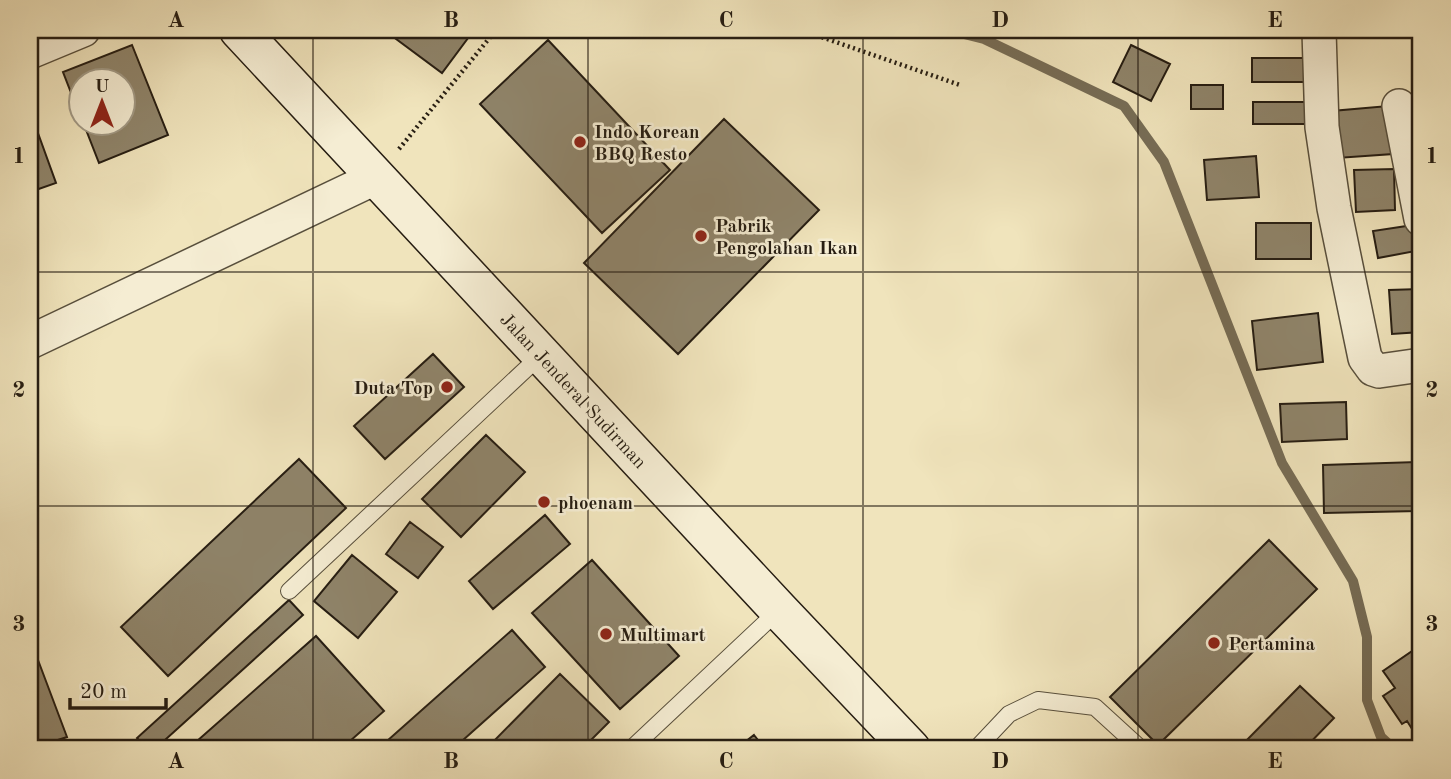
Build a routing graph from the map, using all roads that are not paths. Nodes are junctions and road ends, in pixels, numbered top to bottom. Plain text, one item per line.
1 (83, 30) edge
2 (239, 30) edge
3 (1319, 31) edge
4 (30, 52) edge
5 (1399, 106) dead end
6 (377, 177) junction
7 (1421, 219) edge
8 (30, 342) edge
9 (541, 355) junction
10 (1421, 365) edge
11 (289, 591) dead end
12 (779, 610) junction
13 (631, 749) edge
14 (911, 749) edge
15 (976, 749) edge
16 (1141, 749) edge

1 - 4 street
2 - 6 main road, Jalan Jenderal Sudirman
3 - 10 street
5 - 7 street
6 - 8 street
6 - 9 main road, Jalan Jenderal Sudirman
9 - 11 lane
9 - 12 main road, Jalan Jenderal Sudirman
12 - 13 lane
12 - 14 main road, Jalan Jenderal Sudirman
15 - 16 lane

